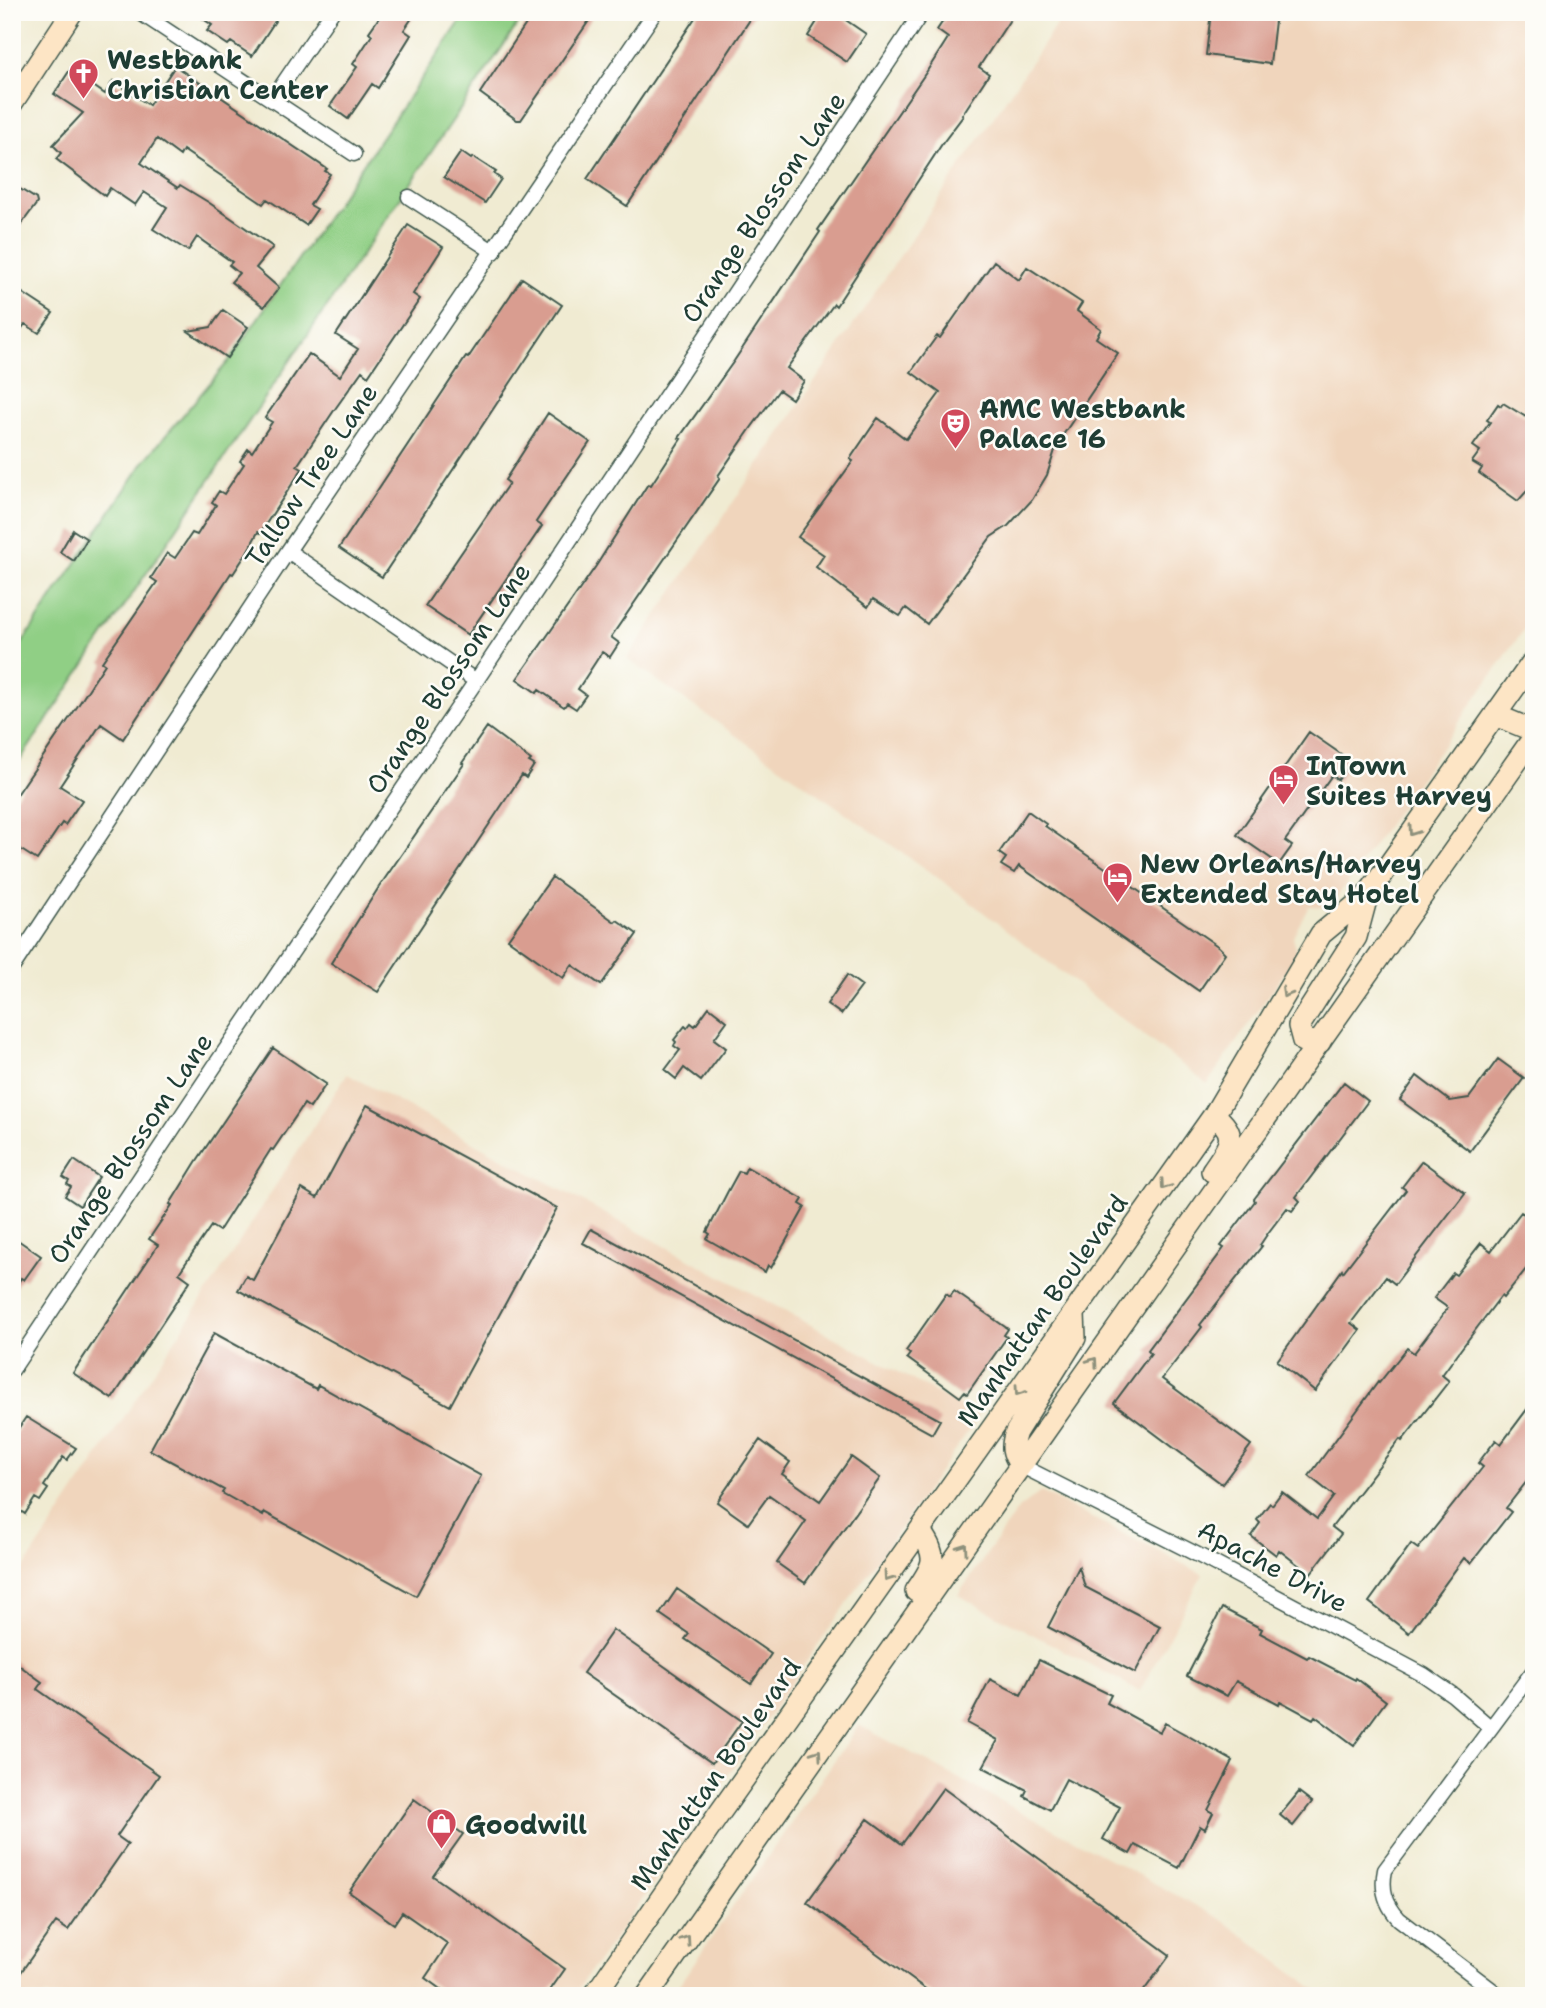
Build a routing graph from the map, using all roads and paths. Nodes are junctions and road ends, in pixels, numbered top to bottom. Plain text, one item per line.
1 (72, 12) edge
2 (139, 12) edge
3 (332, 12) edge
4 (654, 12) edge
5 (922, 12) edge
6 (272, 100) junction
7 (12, 103) edge
8 (354, 154) dead end
9 (410, 197) dead end
10 (494, 252) junction
11 (288, 551) junction
12 (1534, 660) edge
13 (476, 681) junction
14 (1495, 715) junction
15 (1534, 731) edge
16 (1534, 737) edge
17 (1367, 896) junction
18 (12, 968) edge
19 (1320, 1042) junction
20 (1214, 1115) junction
21 (1166, 1260) junction
22 (1074, 1314) junction
23 (12, 1370) edge
24 (1020, 1465) junction
25 (920, 1531) junction
26 (1534, 1670) edge
27 (865, 1686) junction
28 (1491, 1728) junction
29 (594, 1996) edge
30 (647, 1996) edge
31 (1500, 1996) edge

1 - 7 street
2 - 6 street
3 - 6 street
4 - 10 street, Tallow Tree Lane
5 - 13 street, Orange Blossom Lane
6 - 8 street
9 - 10 street
10 - 11 street, Tallow Tree Lane
11 - 13 street
11 - 18 street, Tallow Tree Lane
12 - 14 street, Manhattan Boulevard
13 - 23 street, Orange Blossom Lane
14 - 15 street
14 -> 17 street, Manhattan Boulevard
16 - 19 street
17 - 19 street
17 -> 20 street, Manhattan Boulevard
19 - 21 street
20 - 21 street
20 -> 22 street, Manhattan Boulevard
24 -> 21 street
22 - 24 street
22 -> 25 street, Manhattan Boulevard
27 -> 24 street
24 - 28 street, Apache Drive
25 - 27 street
25 -> 29 street, Manhattan Boulevard
26 - 28 street
30 -> 27 street
28 - 31 street

